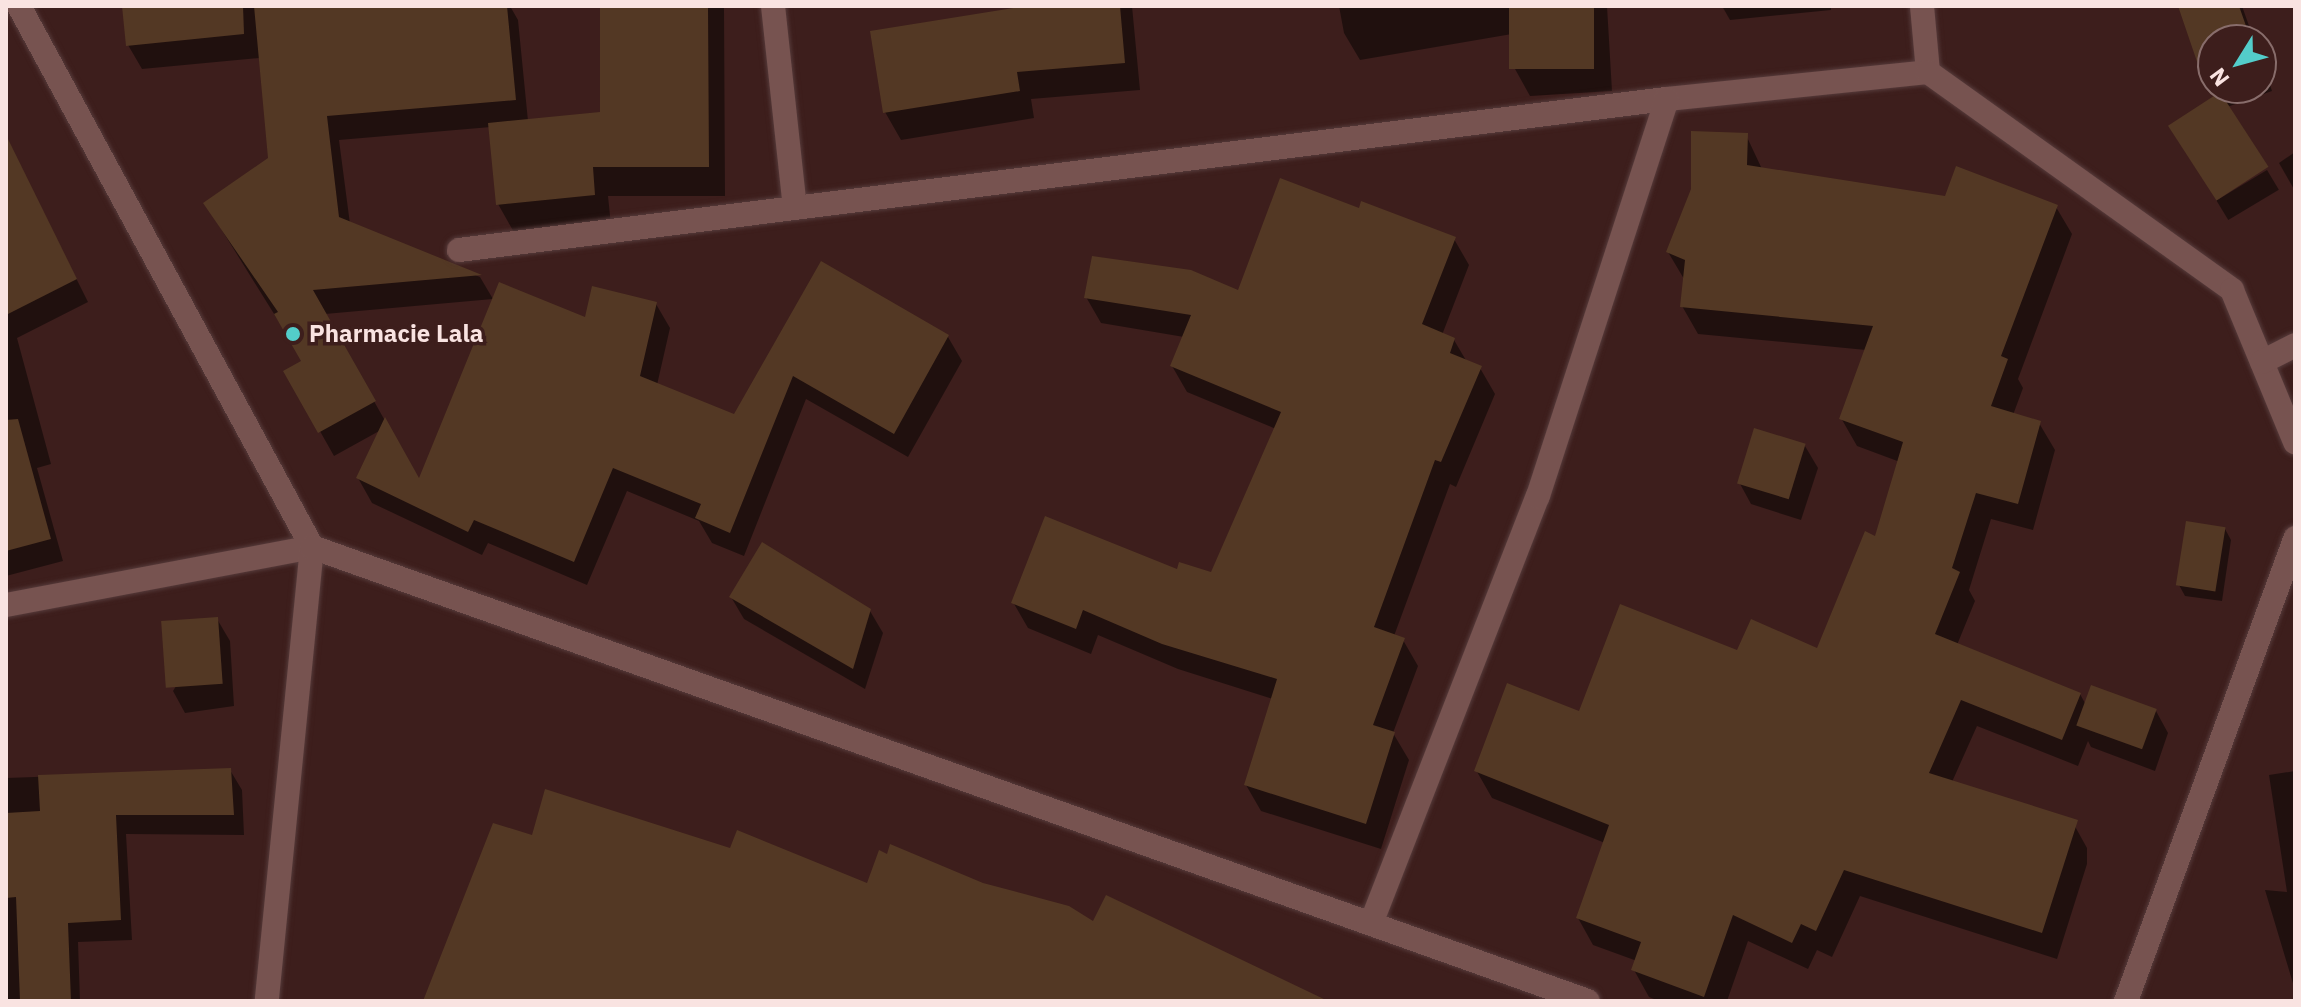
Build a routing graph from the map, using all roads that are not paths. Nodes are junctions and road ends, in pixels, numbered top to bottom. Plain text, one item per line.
1 (19, 6) edge
2 (773, 6) edge
3 (1922, 6) edge
4 (1928, 72) junction
5 (1667, 99) junction
6 (795, 208) junction
7 (459, 250) dead end
8 (2295, 345) edge
9 (2262, 362) junction
10 (2295, 442) edge
11 (2295, 538) edge
12 (312, 547) junction
13 (6, 605) edge
14 (1372, 921) junction
15 (267, 1001) edge
16 (1588, 1001) edge
17 (2126, 1001) edge

1 - 12 street
2 - 6 street
3 - 4 street
4 - 5 street
4 - 9 street
5 - 6 street
5 - 14 street
6 - 7 street
8 - 9 street
9 - 10 street
11 - 17 street
12 - 13 street
12 - 14 street
12 - 15 street
14 - 16 street

